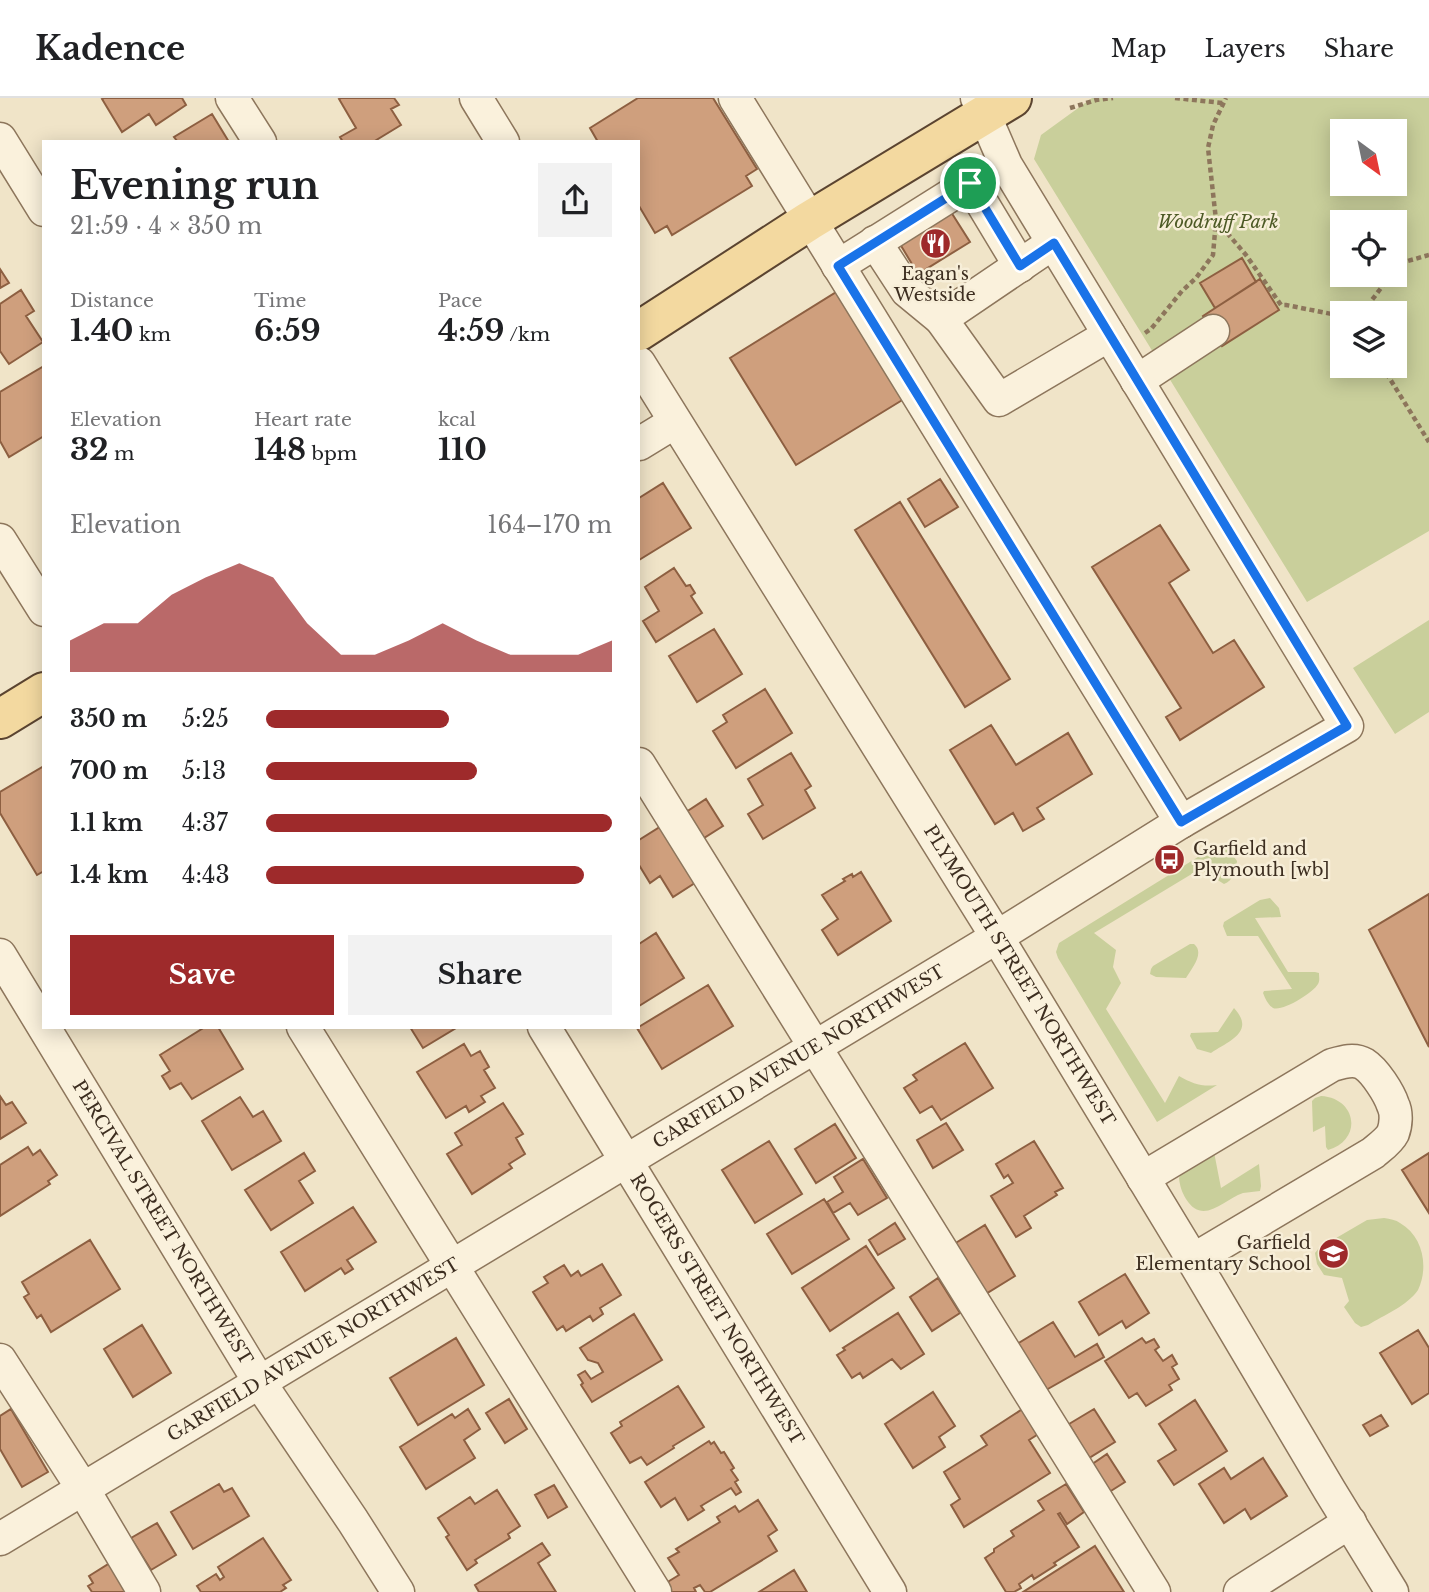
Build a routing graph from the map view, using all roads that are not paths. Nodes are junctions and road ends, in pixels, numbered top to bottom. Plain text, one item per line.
1 (232, 98) edge
2 (476, 98) edge
3 (735, 98) edge
4 (991, 104) edge
5 (0, 139) edge
6 (259, 140) edge
7 (502, 140) edge
8 (1003, 159) junction
9 (970, 183) junction
10 (42, 207) edge
11 (809, 221) junction
12 (875, 242) junction
13 (1054, 243) junction
14 (838, 266) junction
15 (1020, 266) junction
16 (941, 319) junction
17 (640, 330) edge
18 (1213, 331) dead end
19 (1123, 336) junction
20 (640, 365) edge
21 (1137, 381) junction
22 (675, 422) junction
23 (640, 443) edge
24 (0, 540) edge
25 (42, 607) edge
26 (42, 693) edge
27 (0, 719) edge
28 (640, 766) edge
29 (1181, 822) junction
30 (997, 937) junction
31 (0, 956) edge
32 (42, 1025) edge
33 (44, 1029) edge
34 (304, 1029) edge
35 (545, 1029) edge
36 (815, 1046) junction
37 (626, 1162) junction
38 (1143, 1178) junction
39 (1193, 1259) junction
40 (452, 1267) junction
41 (0, 1360) edge
42 (260, 1383) junction
43 (83, 1489) junction
44 (1349, 1522) junction
45 (0, 1539) edge
46 (144, 1592) edge
47 (398, 1592) edge
48 (655, 1592) edge
49 (890, 1592) edge
50 (1154, 1592) edge
51 (1240, 1592) edge
52 (1392, 1592) edge

1 - 6 street
2 - 7 street
3 - 11 street
4 - 8 street
4 - 11 main road
5 - 10 street
8 - 9 street
8 - 13 street
9 - 12 street
9 - 15 street
11 - 14 street
11 - 17 main road
12 - 14 street
12 - 16 street
13 - 15 street
13 - 19 street
14 - 29 street
15 - 16 street
16 - 19 street
18 - 21 street
19 - 21 street
20 - 22 street, PLYMOUTH STREET NORTHWEST
21 - 29 street, GARFIELD AVENUE NORTHWEST
22 - 23 street
22 - 30 street, PLYMOUTH STREET NORTHWEST
24 - 25 street
26 - 27 main road
28 - 36 street
29 - 30 street, GARFIELD AVENUE NORTHWEST
30 - 36 street, GARFIELD AVENUE NORTHWEST
30 - 38 street, PLYMOUTH STREET NORTHWEST
31 - 32 street, PERCIVAL STREET NORTHWEST
33 - 42 street, PERCIVAL STREET NORTHWEST
34 - 40 street
35 - 37 street, ROGERS STREET NORTHWEST
36 - 37 street, GARFIELD AVENUE NORTHWEST
36 - 50 street
37 - 40 street, GARFIELD AVENUE NORTHWEST
37 - 49 street, ROGERS STREET NORTHWEST
38 - 39 street, PLYMOUTH STREET NORTHWEST
38 - 39 street
39 - 44 street, PLYMOUTH STREET NORTHWEST
40 - 42 street, GARFIELD AVENUE NORTHWEST
40 - 48 street
41 - 43 street
42 - 43 street, GARFIELD AVENUE NORTHWEST
42 - 47 street, PERCIVAL STREET NORTHWEST
43 - 45 street, GARFIELD AVENUE NORTHWEST
43 - 46 street
44 - 51 street
44 - 52 street, PLYMOUTH STREET NORTHWEST

